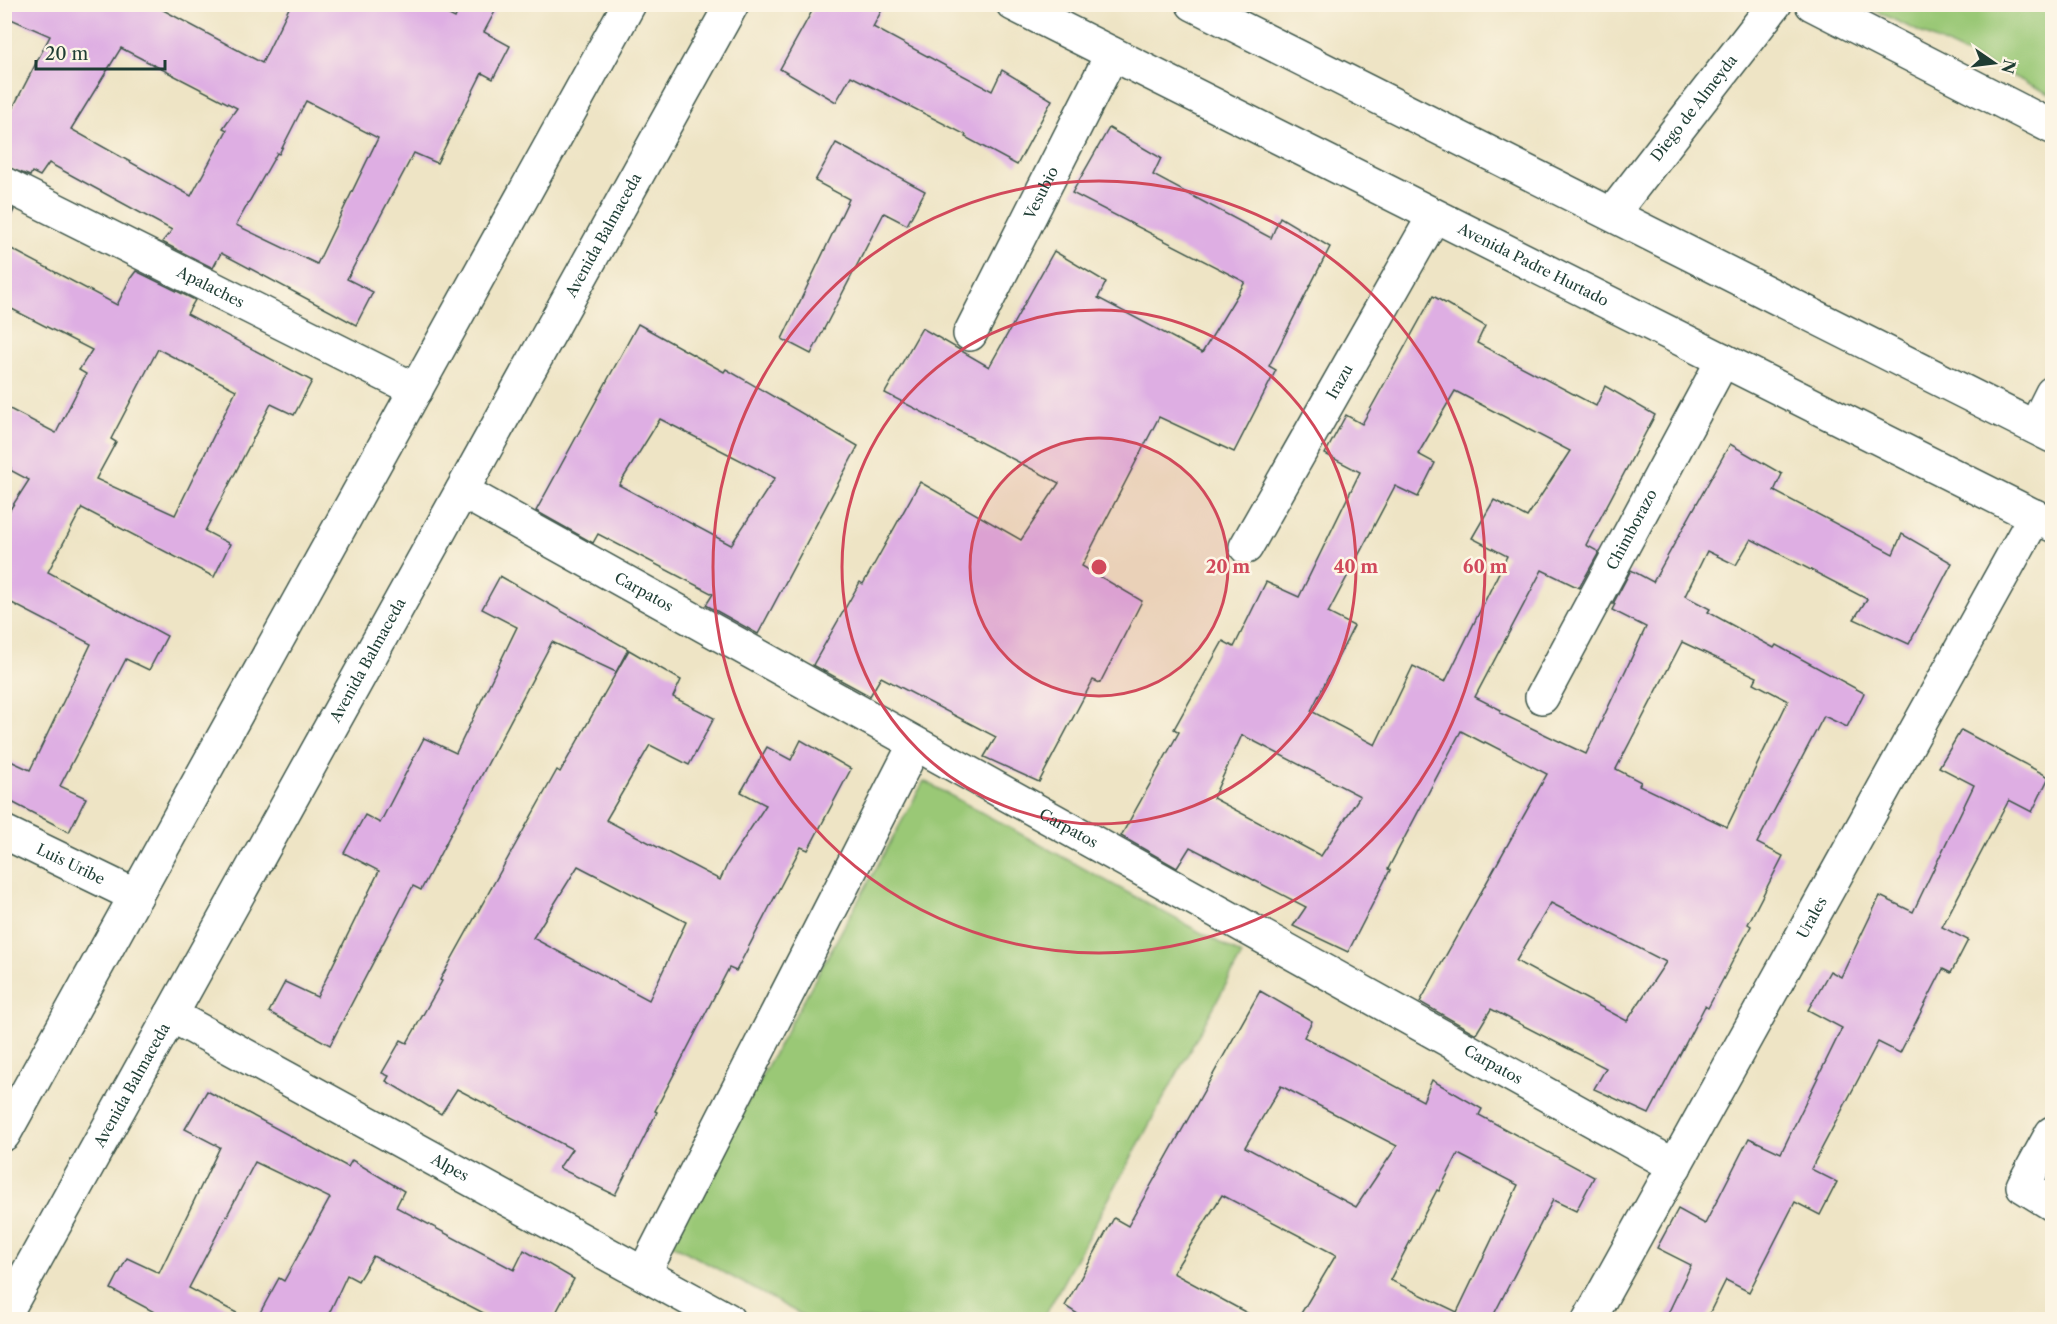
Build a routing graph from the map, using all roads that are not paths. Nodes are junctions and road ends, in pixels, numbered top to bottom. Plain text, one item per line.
1 (629, 4) edge
2 (732, 4) edge
3 (1013, 4) edge
4 (1193, 4) edge
5 (1812, 4) edge
6 (1774, 5) edge
7 (1112, 54) junction
8 (2052, 127) edge
9 (4, 184) edge
10 (1612, 214) junction
11 (1434, 216) junction
12 (970, 334) dead end
13 (1723, 360) junction
14 (416, 390) junction
15 (2052, 393) edge
16 (2044, 432) edge
17 (462, 491) junction
18 (2044, 521) edge
19 (1246, 547) dead end
20 (1542, 697) dead end
21 (915, 744) junction
22 (4, 832) edge
23 (136, 896) junction
24 (171, 1015) junction
25 (2052, 1133) edge
26 (4, 1134) edge
27 (1675, 1166) junction
28 (2052, 1204) edge
29 (644, 1273) junction
30 (4, 1316) edge
31 (728, 1320) edge
32 (1589, 1320) edge

1 - 14 street
2 - 17 street, Avenida Balmaceda
3 - 7 street, Avenida Padre Hurtado
4 - 10 street
5 - 8 street
6 - 10 street, Diego de Almeyda
7 - 11 street, Avenida Padre Hurtado
7 - 12 street, Vesubio
9 - 14 street, Apalaches
10 - 16 street
11 - 13 street, Avenida Padre Hurtado
11 - 19 street, Irazu
13 - 18 street, Avenida Padre Hurtado
13 - 20 street, Chimborazo
14 - 23 street
15 - 16 street
17 - 21 street, Carpatos
17 - 24 street, Avenida Balmaceda
18 - 27 street, Urales
21 - 27 street, Carpatos
21 - 29 street
22 - 23 street, Luis Uribe
23 - 26 street
24 - 29 street, Alpes
24 - 30 street, Avenida Balmaceda
25 - 28 street
27 - 32 street, Urales
29 - 31 street, Alpes

